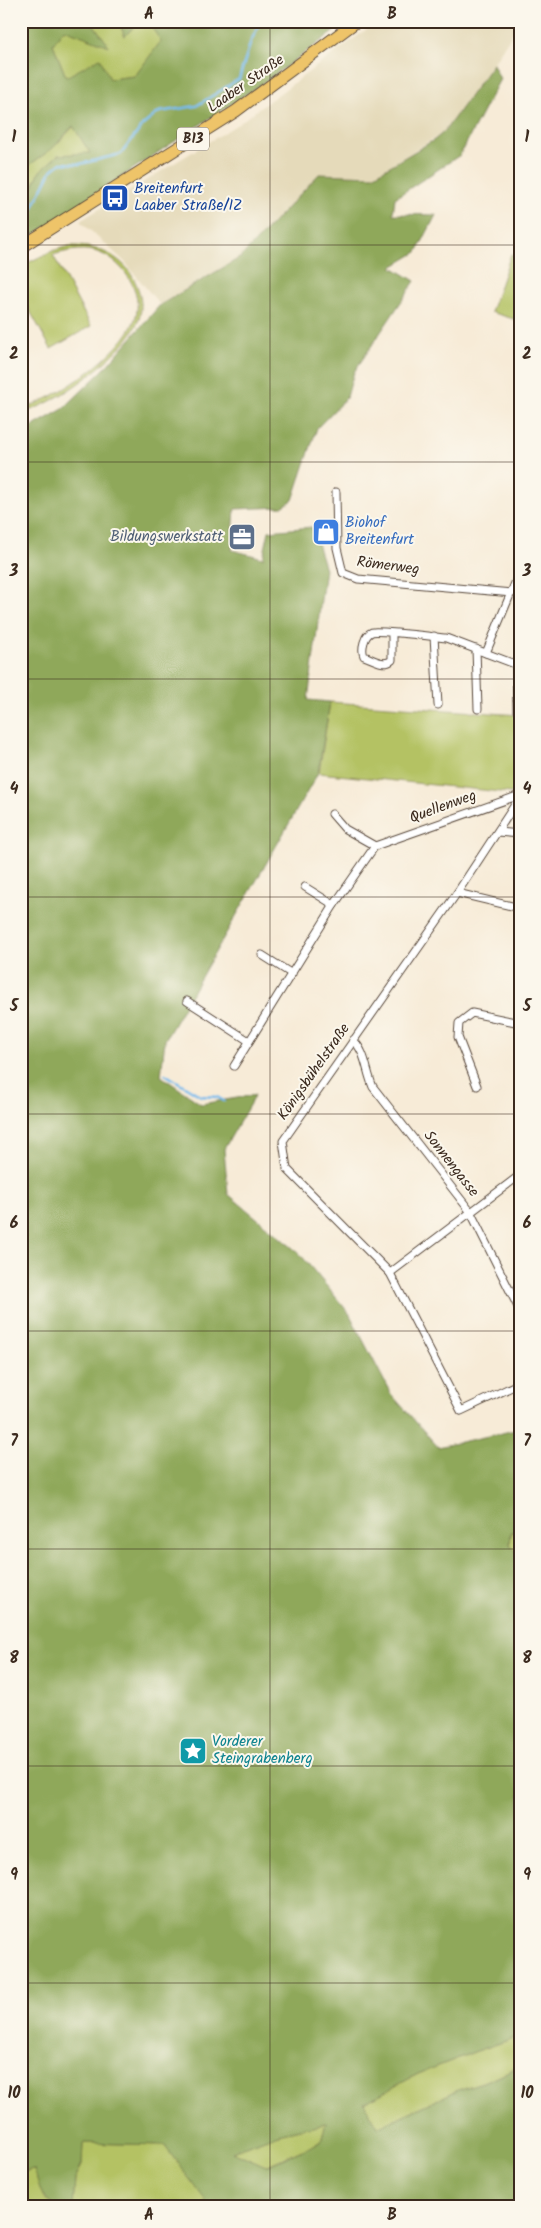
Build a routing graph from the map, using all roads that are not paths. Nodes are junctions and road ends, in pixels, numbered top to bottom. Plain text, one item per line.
1 (357, 21) edge
2 (21, 247) edge
3 (336, 492) dead end
4 (520, 571) edge
5 (512, 593) junction
6 (392, 633) junction
7 (434, 636) junction
8 (476, 649) junction
9 (486, 652) junction
10 (518, 665) edge
11 (438, 704) dead end
12 (478, 709) dead end
13 (517, 712) dead end
14 (520, 796) edge
15 (332, 814) dead end
16 (498, 832) junction
17 (520, 834) edge
18 (375, 846) junction
19 (305, 887) dead end
20 (457, 893) junction
21 (334, 905) junction
22 (520, 908) edge
23 (262, 955) dead end
24 (292, 974) junction
25 (187, 1001) dead end
26 (520, 1023) edge
27 (353, 1040) junction
28 (249, 1041) junction
29 (234, 1066) dead end
30 (477, 1086) dead end
31 (520, 1174) edge
32 (470, 1210) junction
33 (390, 1273) junction
34 (520, 1310) edge
35 (520, 1383) edge

1 - 2 main road, Laaber Straße / B13
3 - 5 street, Römerweg
4 - 5 street
5 - 9 street
6 - 6 street
6 - 7 street
7 - 8 street
7 - 11 street
8 - 9 street
8 - 12 street
9 - 10 street
10 - 13 street
14 - 16 street, Königsbühelstraße
14 - 18 street, Quellenweg
15 - 18 street
16 - 17 street
16 - 20 street, Königsbühelstraße
18 - 21 street
19 - 21 street
20 - 22 street
20 - 27 street, Königsbühelstraße
21 - 24 street
23 - 24 street
24 - 28 street
25 - 28 street
26 - 30 street
27 - 32 street, Sonnengasse
27 - 33 street, Königsbühelstraße
28 - 29 street
31 - 32 street
32 - 33 street
32 - 34 street, Sonnengasse
33 - 35 street, Königsbühelstraße

